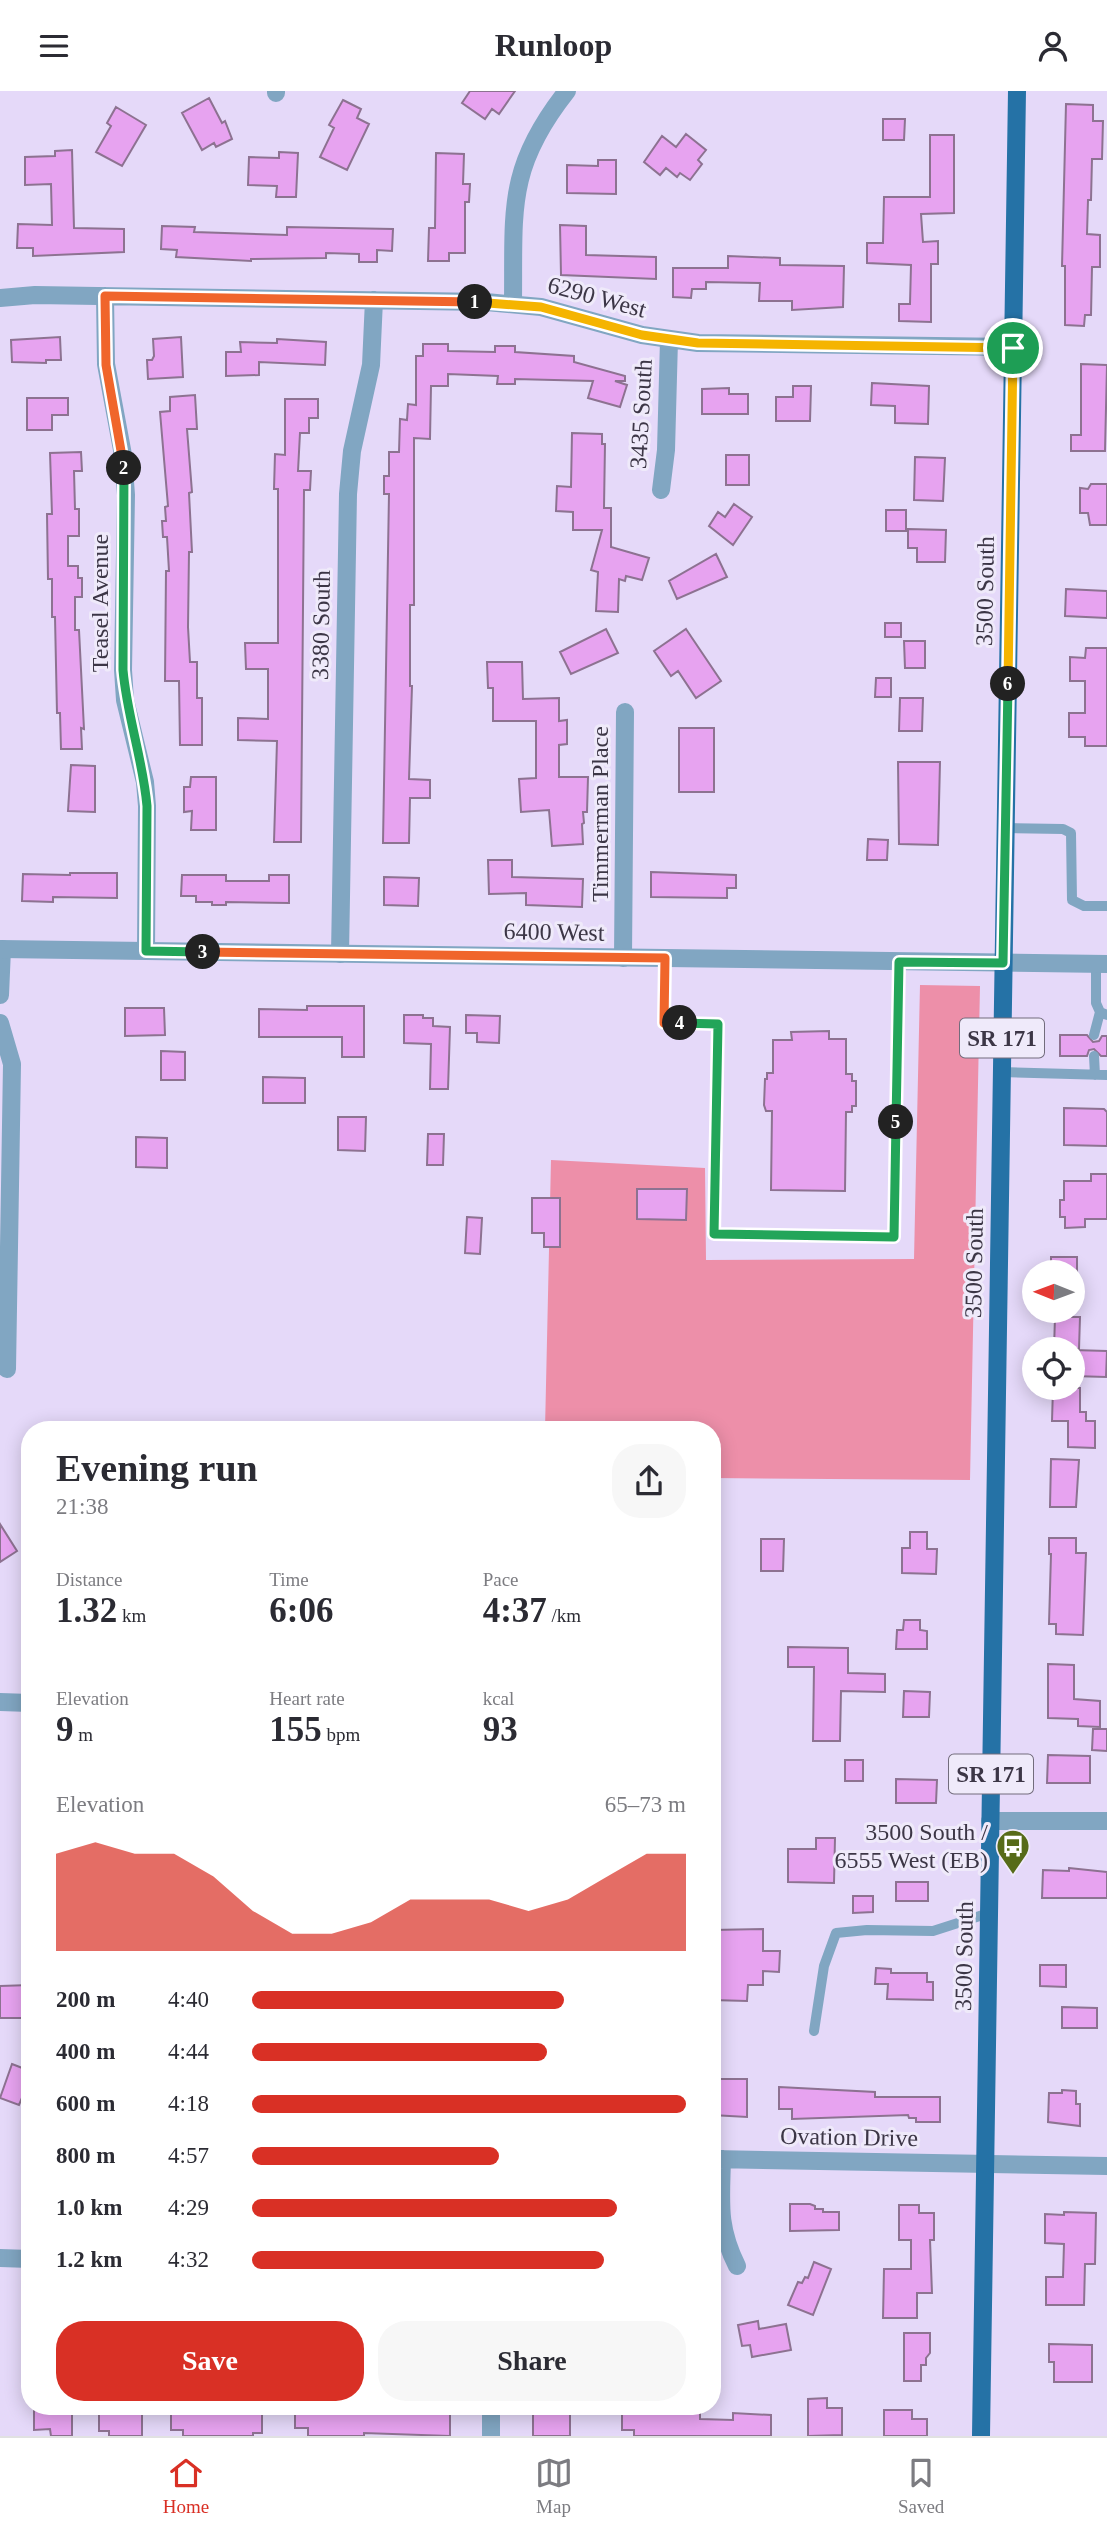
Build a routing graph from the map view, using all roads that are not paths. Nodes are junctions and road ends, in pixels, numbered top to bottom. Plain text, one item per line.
1 (567, 91) edge
2 (1017, 91) edge
3 (105, 296) junction
4 (0, 298) edge
5 (374, 300) junction
6 (513, 303) junction
7 (669, 340) junction
8 (1013, 348) junction
9 (661, 490) dead end
10 (625, 712) dead end
11 (1005, 828) junction
12 (1107, 907) edge
13 (1, 949) edge
14 (146, 951) junction
15 (340, 954) junction
16 (624, 958) junction
17 (665, 958) junction
18 (899, 962) junction
19 (1003, 963) junction
20 (1101, 964) edge
21 (0, 995) edge
22 (1104, 1013) edge
23 (0, 1023) edge
24 (1094, 1035) dead end
25 (1094, 1056) dead end
26 (1002, 1072) junction
27 (1095, 1075) junction
28 (1107, 1075) edge
29 (7, 1369) dead end
30 (0, 1702) edge
31 (21, 1703) edge
32 (990, 1821) junction
33 (1107, 1821) edge
34 (989, 1913) junction
35 (814, 2031) dead end
36 (721, 2159) edge
37 (985, 2164) junction
38 (1107, 2166) edge
39 (721, 2221) edge
40 (0, 2258) edge
41 (21, 2259) edge
42 (737, 2266) dead end
43 (491, 2415) edge
44 (491, 2436) edge
45 (981, 2436) edge

1 - 6 street
2 - 8 main road, 3500 South / SR 171
3 - 4 street, 6290 West
3 - 5 street, 6290 West
3 - 14 street, Teasel Avenue
5 - 6 street, 6290 West
5 - 15 street, 3380 South
6 - 7 street, 6290 West
7 - 8 street, 6290 West
7 - 9 street, 3435 South
8 - 11 main road, 3500 South / SR 171
10 - 16 street, Timmerman Place
11 - 12 lane
11 - 19 main road, 3500 South / SR 171
13 - 14 street, 6400 West
13 - 21 street
14 - 15 street, 6400 West
15 - 16 street, 6400 West
16 - 17 street, 6400 West
17 - 18 street, 6400 West
17 - 18 lane
18 - 19 street, 6400 West
19 - 20 street, 6400 West
19 - 26 main road, 3500 South / SR 171
20 - 22 lane
22 - 24 lane
23 - 29 street
25 - 27 lane
26 - 27 lane
26 - 32 main road, 3500 South / SR 171
27 - 28 lane
30 - 31 street
32 - 33 street
32 - 34 main road, 3500 South / SR 171
34 - 35 lane
34 - 37 main road, 3500 South / SR 171
36 - 37 street, Ovation Drive
37 - 38 street, Ovation Drive
37 - 45 main road, 3500 South / SR 171
39 - 42 street
40 - 41 street
43 - 44 street

